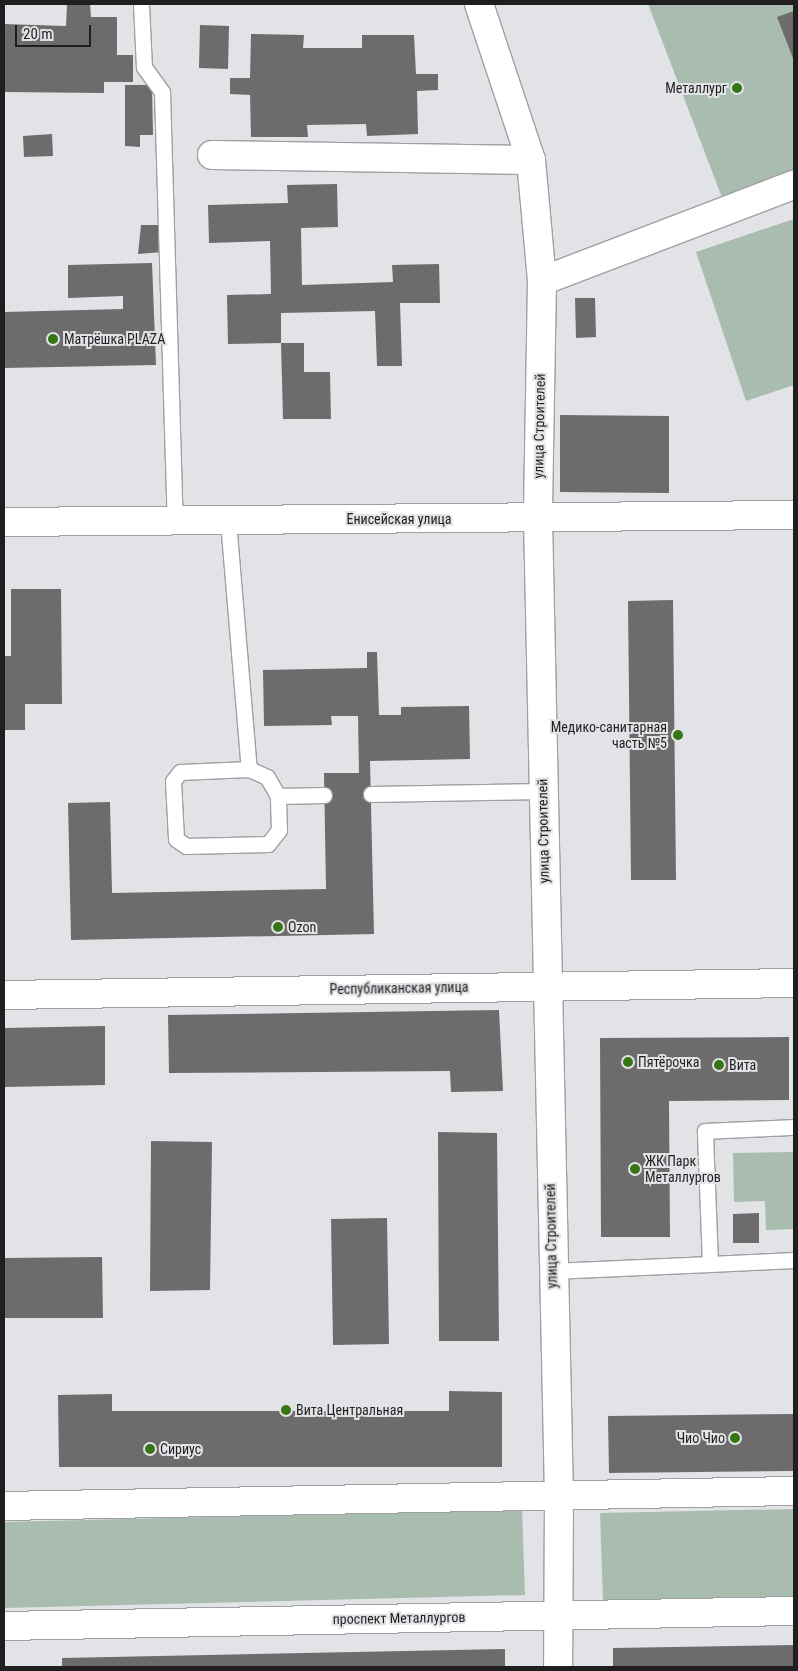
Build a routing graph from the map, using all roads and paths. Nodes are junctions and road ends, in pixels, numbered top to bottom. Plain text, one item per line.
1 (141, 4) edge
2 (479, 4) edge
3 (212, 155) dead end
4 (531, 160) junction
5 (794, 185) edge
6 (542, 281) junction
7 (794, 514) edge
8 (538, 518) junction
9 (174, 521) junction
10 (228, 521) junction
11 (4, 522) edge
12 (249, 769) junction
13 (543, 791) junction
14 (371, 794) dead end
15 (324, 795) dead end
16 (278, 796) junction
17 (794, 983) edge
18 (546, 985) junction
19 (4, 995) edge
20 (794, 1127) edge
21 (794, 1260) edge
22 (710, 1264) junction
23 (552, 1271) junction
24 (794, 1491) edge
25 (559, 1496) junction
26 (4, 1506) edge
27 (794, 1611) edge
28 (557, 1615) junction
29 (4, 1626) edge
30 (558, 1667) edge

1 - 9 lane
2 - 4 street, улица Строителей
3 - 4 street
4 - 6 street, улица Строителей
5 - 6 street
6 - 8 street, улица Строителей
7 - 8 street, Енисейская улица
8 - 10 street, Енисейская улица
8 - 13 street, улица Строителей
9 - 10 street, Енисейская улица
9 - 11 street, Енисейская улица
10 - 12 lane
12 - 16 lane
12 - 16 lane
13 - 14 lane
13 - 18 street, улица Строителей
15 - 16 lane
17 - 18 street, Республиканская улица
18 - 19 street, Республиканская улица
18 - 23 street, улица Строителей
20 - 22 lane
21 - 22 lane
22 - 23 lane
23 - 25 street, улица Строителей
24 - 25 street
25 - 26 street
25 - 28 street, улица Строителей
27 - 28 street, проспект Металлургов
28 - 29 street, проспект Металлургов
28 - 30 street, улица Строителей

